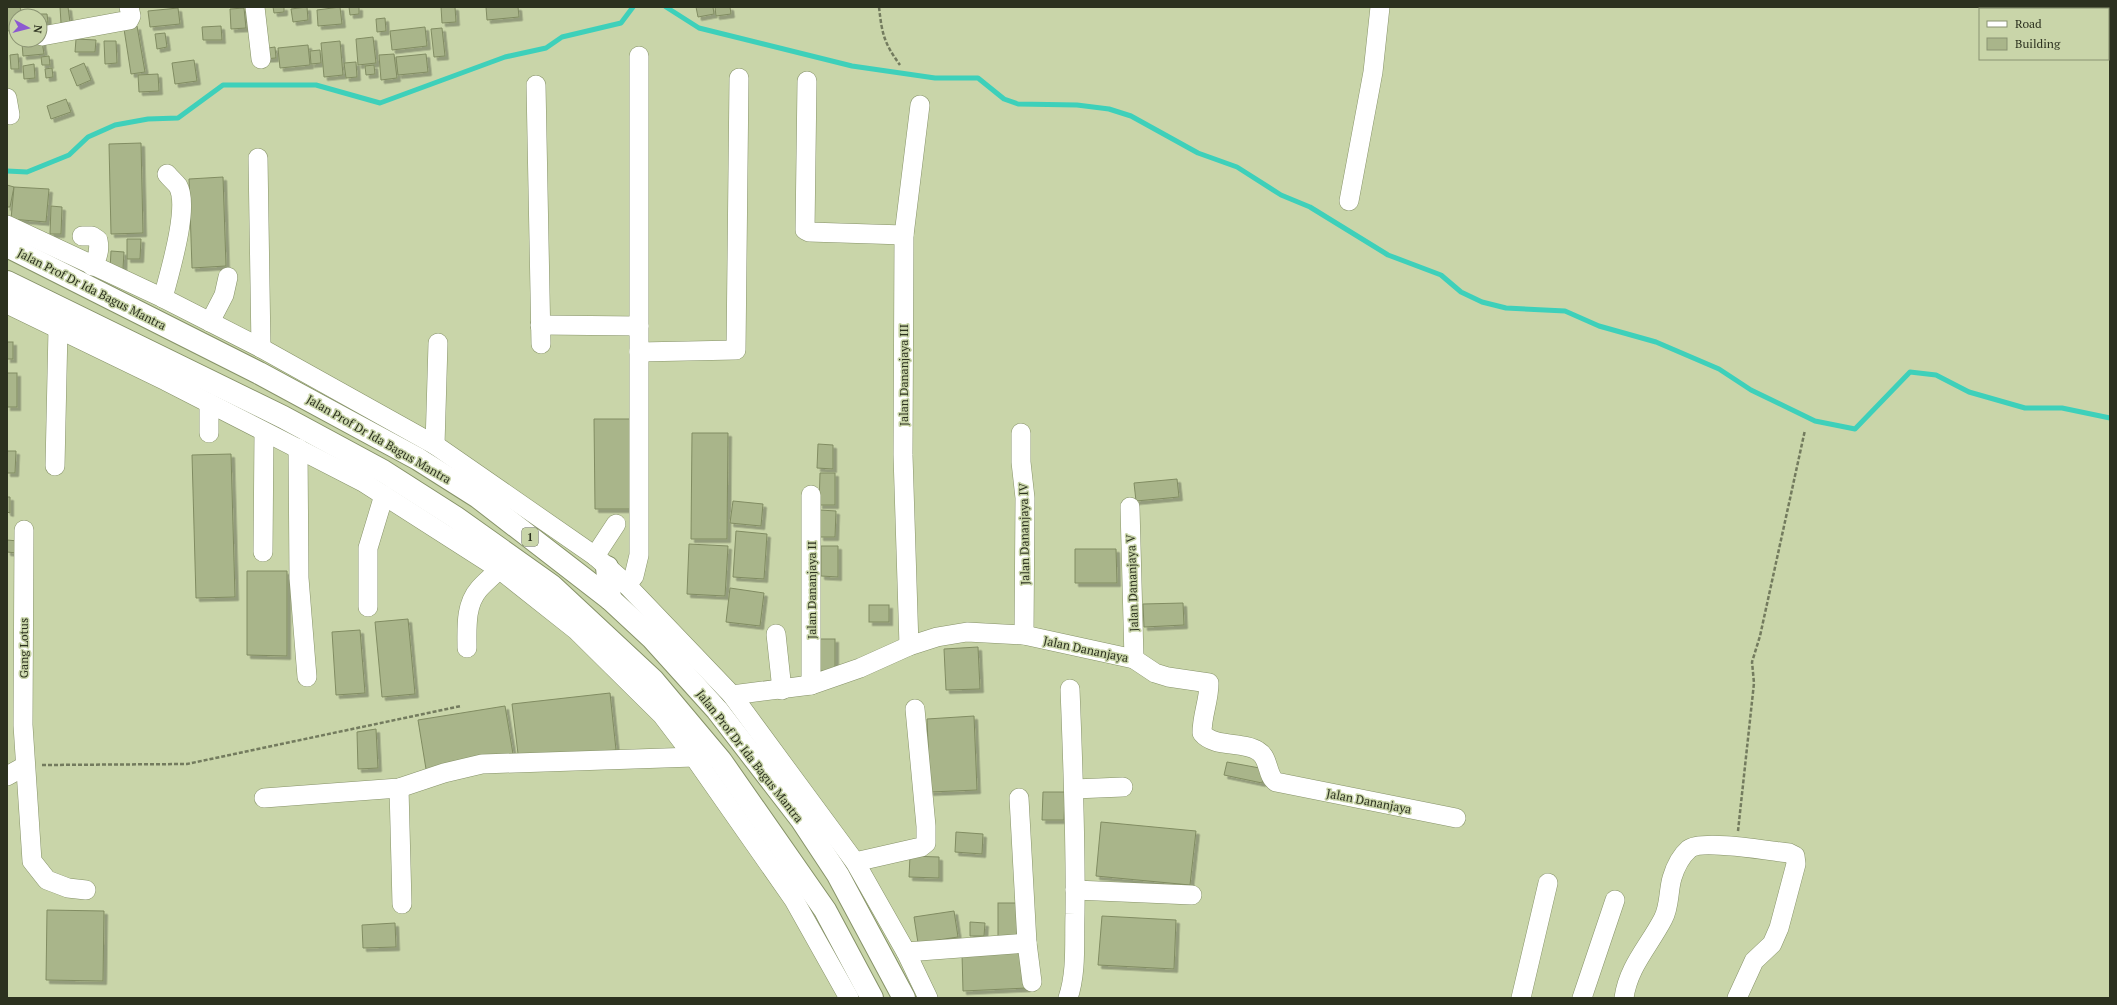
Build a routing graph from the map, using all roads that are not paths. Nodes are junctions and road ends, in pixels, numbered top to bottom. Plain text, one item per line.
1 (255, 7) edge
2 (1380, 7) edge
3 (130, 13) edge
4 (48, 34) edge
5 (639, 56) dead end
6 (261, 58) dead end
7 (739, 78) dead end
8 (807, 81) dead end
9 (536, 85) dead end
10 (920, 105) dead end
11 (258, 158) dead end
12 (167, 174) dead end
13 (1349, 201) dead end
14 (7, 225) edge
15 (904, 235) junction
16 (82, 236) dead end
17 (7, 246) edge
18 (92, 266) junction
19 (228, 277) dead end
20 (7, 282) edge
21 (163, 298) junction
22 (7, 304) edge
23 (210, 322) junction
24 (540, 325) junction
25 (639, 326) junction
26 (58, 329) junction
27 (438, 343) dead end
28 (540, 344) dead end
29 (261, 348) junction
30 (639, 352) junction
31 (296, 392) junction
32 (209, 403) junction
33 (283, 417) junction
34 (264, 432) junction
35 (209, 433) dead end
36 (1021, 433) dead end
37 (435, 445) junction
38 (298, 448) junction
39 (55, 466) dead end
40 (384, 495) junction
41 (811, 495) dead end
42 (1130, 507) dead end
43 (616, 524) dead end
44 (24, 530) dead end
45 (263, 552) dead end
46 (602, 561) junction
47 (499, 569) junction
48 (627, 585) junction
49 (610, 599) junction
50 (368, 607) dead end
51 (581, 623) junction
52 (776, 634) dead end
53 (1024, 635) junction
54 (909, 646) junction
55 (467, 648) dead end
56 (1134, 659) junction
57 (307, 677) dead end
58 (811, 685) junction
59 (782, 690) junction
60 (1070, 690) dead end
61 (732, 695) junction
62 (914, 709) dead end
63 (694, 756) junction
64 (25, 766) junction
65 (7, 776) edge
66 (399, 788) junction
67 (1123, 788) dead end
68 (1074, 789) junction
69 (264, 798) dead end
70 (1019, 798) dead end
71 (1456, 818) dead end
72 (855, 862) junction
73 (1548, 883) dead end
74 (86, 890) dead end
75 (1075, 890) junction
76 (1192, 895) dead end
77 (1614, 900) dead end
78 (402, 904) dead end
79 (1027, 943) junction
80 (906, 952) junction
81 (842, 963) junction
82 (1032, 982) dead end
83 (849, 998) edge
84 (872, 998) edge
85 (904, 998) edge
86 (928, 998) edge
87 (1068, 998) edge
88 (1521, 998) edge
89 (1582, 998) edge
90 (1624, 998) edge
91 (1737, 998) edge

1 - 6 street
2 - 13 street
3 - 4 street
5 - 25 street
7 - 30 street
8 - 15 street
9 - 24 street
10 - 15 street, Jalan Dananjaya III
11 - 29 street
12 - 21 street
14 - 18 street
15 - 54 street, Jalan Dananjaya III
16 - 18 street
17 - 31 highway, Jalan Prof Dr Ida Bagus Mantra / 1
18 - 21 street
19 - 23 street
20 - 33 highway, 1
21 - 23 street
22 - 26 street
23 - 29 street
24 - 25 street
24 - 28 street
25 - 30 street
26 - 32 street
26 - 39 street
27 - 37 street
29 - 37 street
30 - 48 street
31 - 33 highway
31 - 49 highway, Jalan Prof Dr Ida Bagus Mantra / 1
32 - 34 street
32 - 35 street
33 - 51 highway, 1
34 - 38 street
34 - 45 street
36 - 53 street, Jalan Dananjaya IV
37 - 46 street
38 - 40 street
38 - 57 street
40 - 47 street
40 - 50 street
41 - 58 street, Jalan Dananjaya II
42 - 56 street, Jalan Dananjaya V
43 - 46 street
44 - 64 street, Gang Lotus
46 - 48 street
46 - 49 highway
47 - 51 street
47 - 55 street
48 - 61 street
49 - 85 highway, Jalan Prof Dr Ida Bagus Mantra / 1
51 - 63 street
51 - 81 highway, 1
52 - 59 street
53 - 54 street, Jalan Dananjaya
53 - 56 street, Jalan Dananjaya
54 - 58 street, Jalan Dananjaya
56 - 71 street, Jalan Dananjaya
58 - 59 street, Jalan Dananjaya
59 - 61 street, Jalan Dananjaya
60 - 68 street
61 - 72 street
62 - 72 street
63 - 66 street
63 - 81 street
64 - 65 street
64 - 74 street, Gang Lotus
66 - 69 street
66 - 78 street
67 - 68 street
68 - 75 street
70 - 79 street
72 - 80 street
73 - 88 street
75 - 76 street
75 - 87 street
77 - 89 street
79 - 80 street
79 - 82 street
80 - 86 street
81 - 83 street
81 - 84 highway, 1
90 - 91 street

